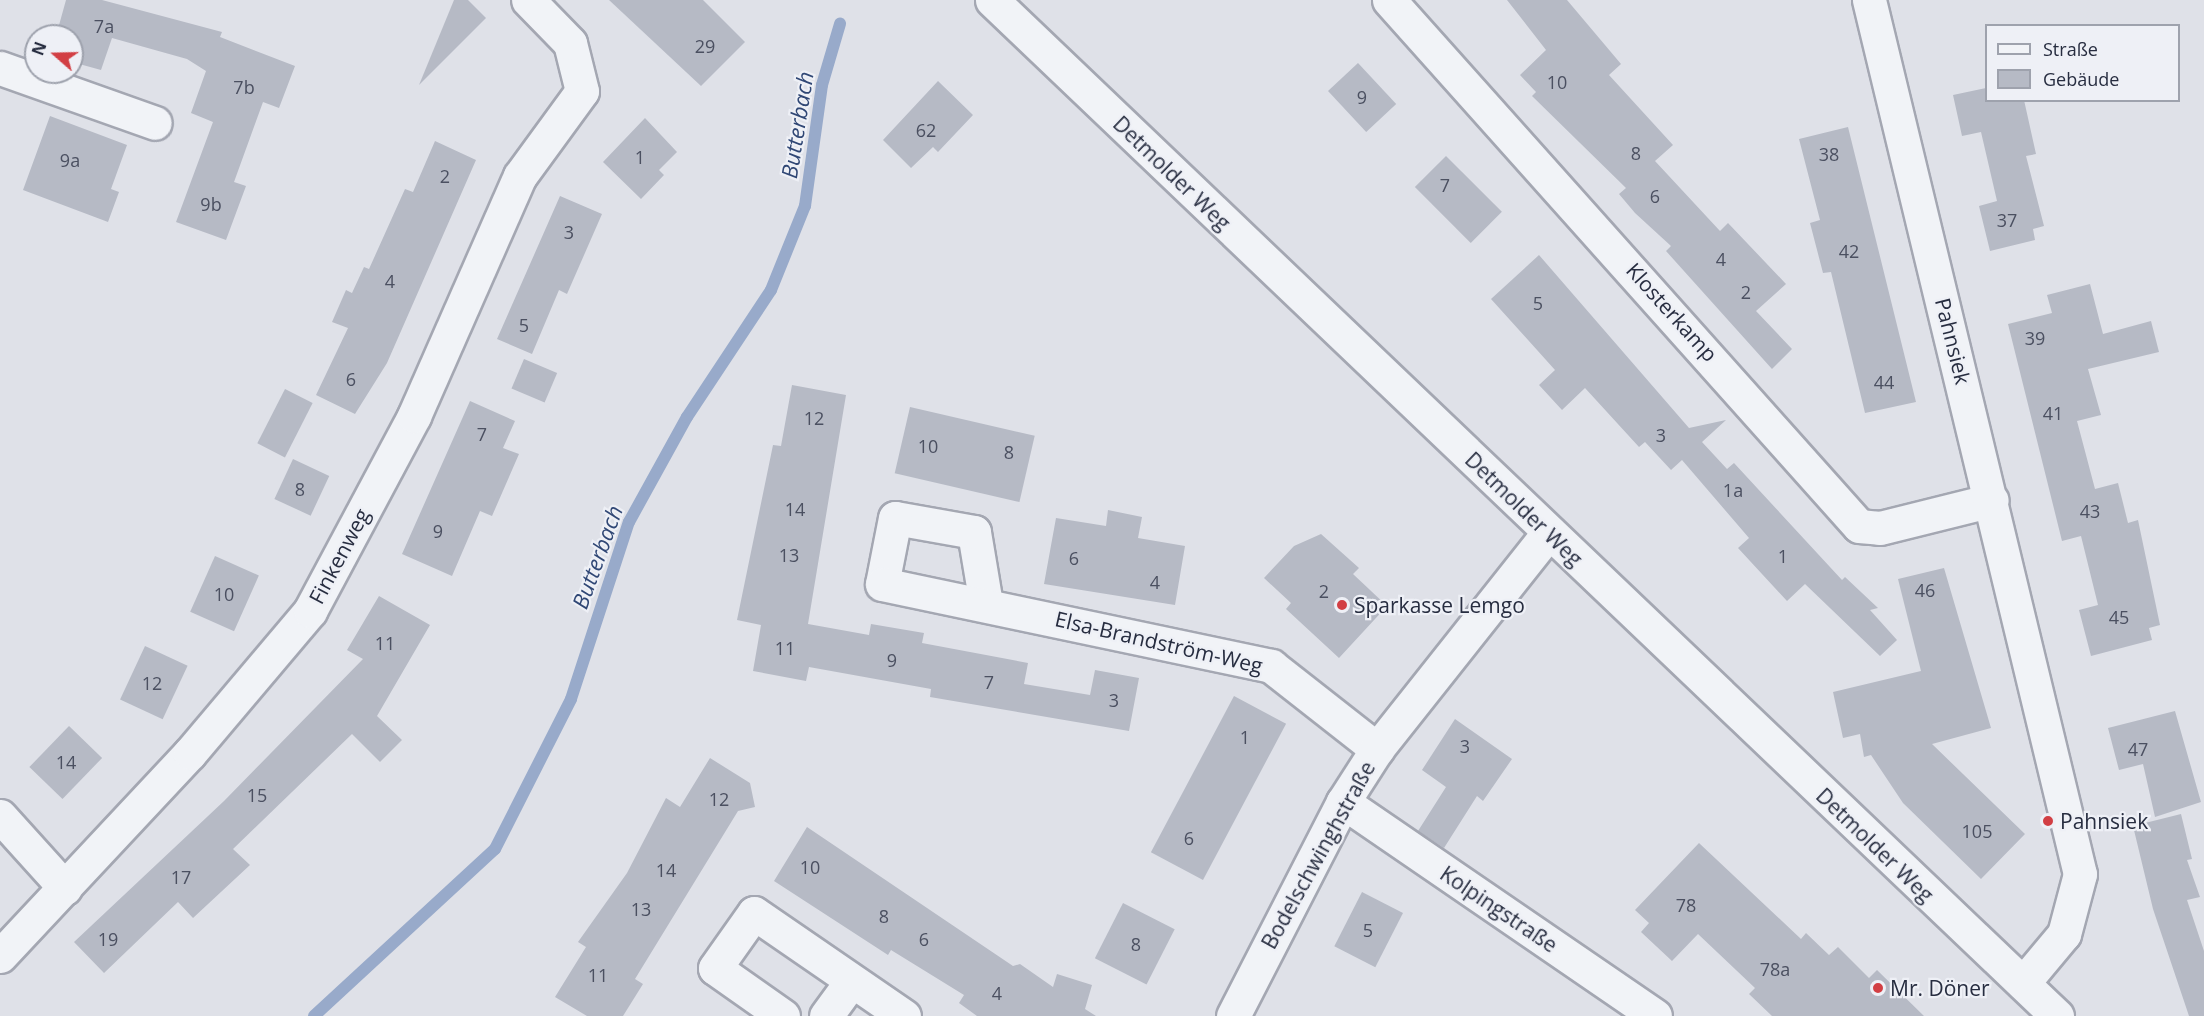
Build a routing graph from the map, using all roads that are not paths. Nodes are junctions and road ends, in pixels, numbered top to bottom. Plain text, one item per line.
1 (528, 0) edge
2 (992, 0) edge
3 (1389, 0) edge
4 (1869, 0) edge
5 (0, 68) edge
6 (155, 123) dead end
7 (1992, 500) junction
8 (1549, 532) junction
9 (986, 604) dead end
10 (1377, 749) junction
11 (1343, 802) junction
12 (0, 816) edge
13 (65, 888) junction
14 (0, 956) edge
15 (850, 983) junction
16 (2023, 983) junction
17 (783, 1016) edge
18 (826, 1016) edge
19 (904, 1016) edge
20 (1233, 1016) edge
21 (1655, 1016) edge
22 (2057, 1016) edge

1 - 13 street, Finkenweg
2 - 8 street, Detmolder Weg
3 - 7 street, Klosterkamp
4 - 7 street, Pahnsiek
5 - 6 street
7 - 16 street, Pahnsiek
8 - 10 street, Bodelschwinghstraße
8 - 16 street, Detmolder Weg
9 - 10 street, Elsa-Brandström-Weg
10 - 11 street, Bodelschwinghstraße
11 - 20 street, Bodelschwinghstraße
11 - 21 street, Kolpingstraße
12 - 13 street
13 - 14 street, Finkenweg
15 - 17 street
15 - 18 street
15 - 19 street
16 - 22 street, Detmolder Weg

